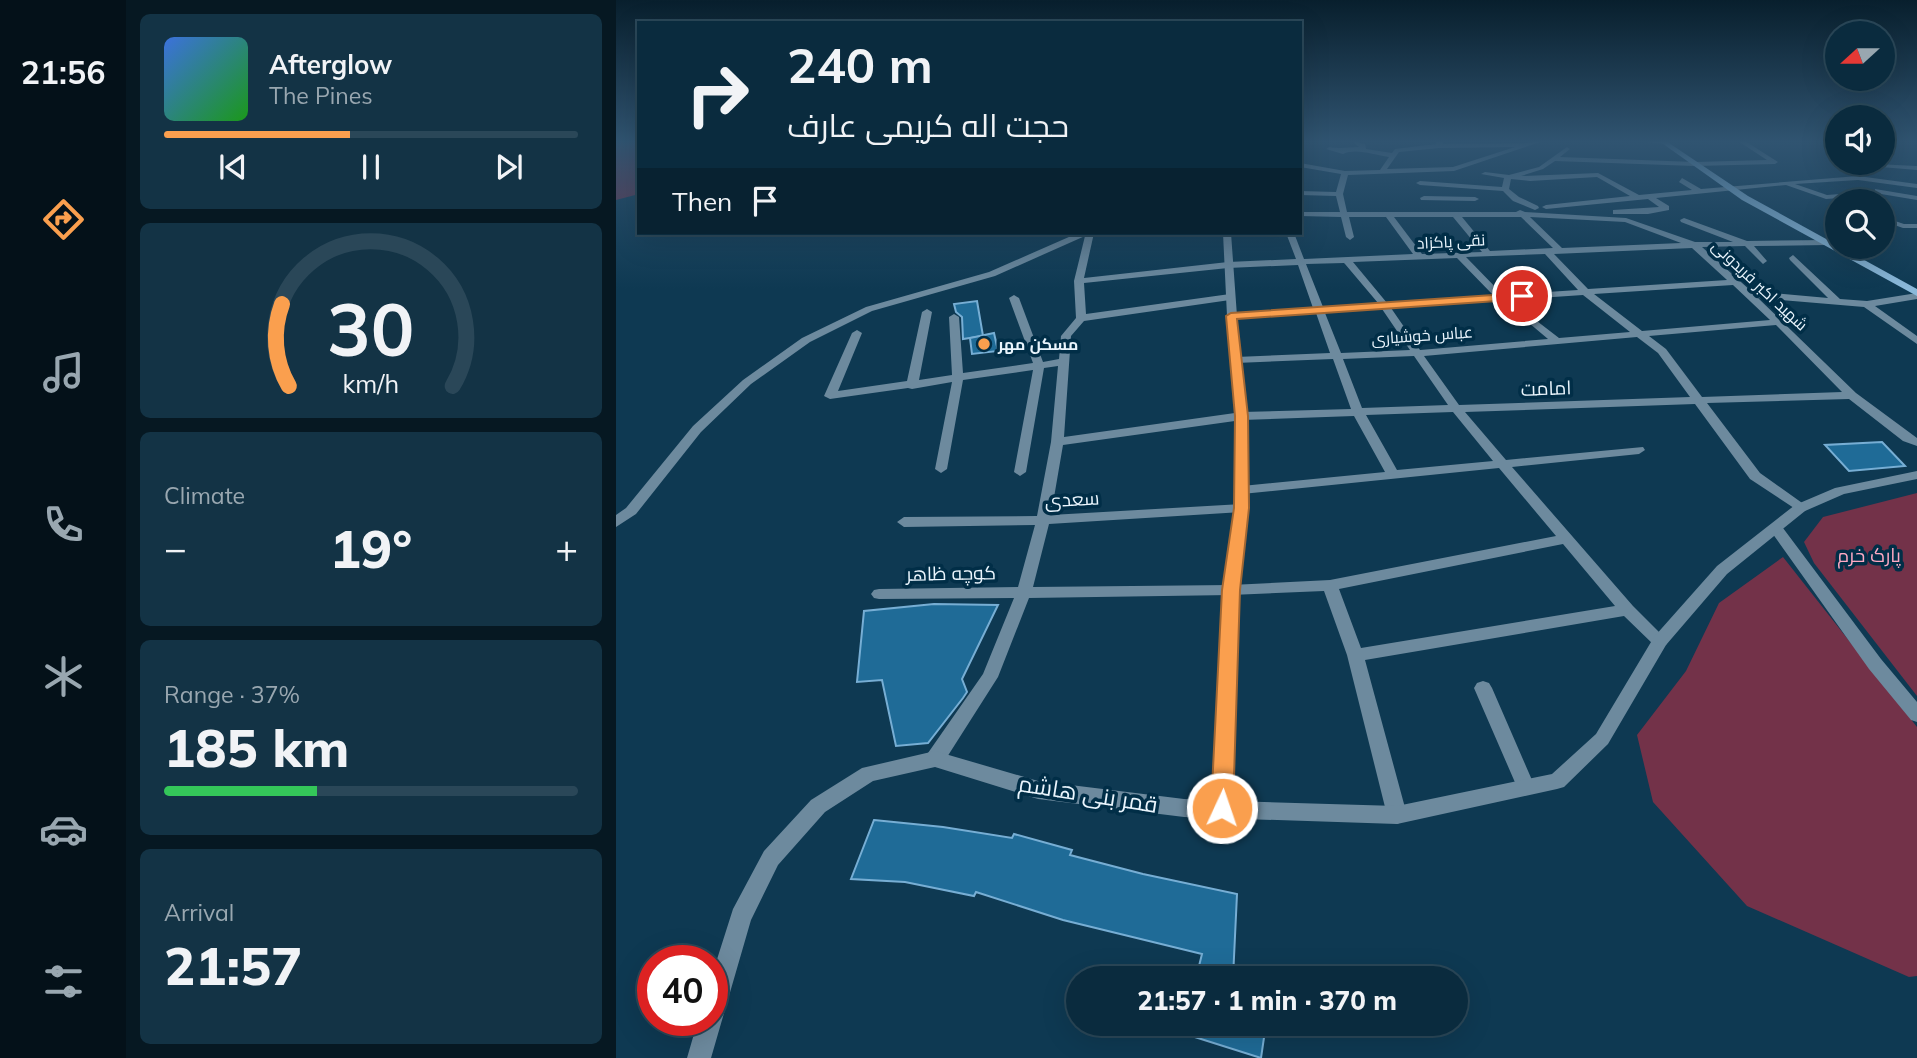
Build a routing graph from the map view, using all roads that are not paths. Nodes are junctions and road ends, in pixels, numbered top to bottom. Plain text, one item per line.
1 (1340, 190) edge
2 (1422, 190) edge
3 (1468, 190) edge
4 (1507, 190) edge
5 (1625, 190) edge
6 (1698, 190) edge
7 (1714, 190) edge
8 (1736, 190) edge
9 (1805, 190) edge
10 (1701, 192) junction
11 (1302, 193) edge
12 (1312, 193) junction
13 (1339, 194) junction
14 (1895, 194) edge
15 (1825, 197) edge
16 (1424, 198) junction
17 (1651, 198) junction
18 (1917, 198) edge
19 (1475, 199) junction
20 (1640, 199) junction
21 (1570, 205) junction
22 (1535, 208) junction
23 (1302, 214) edge
24 (1315, 214) junction
25 (1342, 214) junction
26 (1388, 214) junction
27 (1429, 215) junction
28 (1456, 215) junction
29 (1487, 215) junction
30 (1522, 215) junction
31 (1684, 220) dead end
32 (1895, 223) edge
33 (1917, 226) edge
34 (1080, 235) edge
35 (1090, 235) edge
36 (1227, 235) edge
37 (1291, 235) edge
38 (1350, 237) dead end
39 (1825, 241) edge
40 (1825, 242) edge
41 (1694, 244) junction
42 (1747, 244) junction
43 (1560, 251) junction
44 (1548, 252) junction
45 (1489, 255) junction
46 (1460, 256) junction
47 (1420, 258) junction
48 (1793, 258) dead end
49 (1855, 259) edge
50 (1763, 261) dead end
51 (1348, 262) junction
52 (1302, 263) junction
53 (1228, 265) junction
54 (1079, 281) junction
55 (1735, 282) junction
56 (1585, 292) junction
57 (1748, 294) junction
58 (1917, 295) edge
59 (1230, 297) junction
60 (1014, 298) dead end
61 (1501, 298) junction
62 (1837, 301) junction
63 (1867, 304) junction
64 (1385, 306) junction
65 (1319, 310) junction
66 (927, 312) dead end
67 (1231, 316) junction
68 (954, 317) dead end
69 (1081, 318) junction
70 (1533, 321) dead end
71 (1778, 322) junction
72 (857, 333) dead end
73 (1639, 334) junction
74 (1557, 341) junction
75 (1917, 341) edge
76 (1417, 353) junction
77 (1336, 356) junction
78 (1236, 360) junction
79 (1063, 362) junction
80 (1039, 366) junction
81 (958, 378) junction
82 (912, 386) junction
83 (1852, 395) junction
84 (1697, 400) junction
85 (1456, 409) junction
86 (1358, 412) junction
87 (1241, 416) junction
88 (1057, 442) junction
89 (1917, 442) edge
90 (1639, 450) dead end
91 (1502, 464) junction
92 (941, 469) dead end
93 (1020, 472) dead end
94 (1393, 475) junction
95 (1917, 475) edge
96 (1242, 490) junction
97 (1242, 508) junction
98 (1800, 508) junction
99 (1043, 520) junction
100 (616, 522) edge
101 (904, 522) dead end
102 (1775, 527) junction
103 (1566, 539) junction
104 (1330, 585) junction
105 (1231, 590) junction
106 (1024, 591) junction
107 (878, 594) dead end
108 (1627, 610) junction
109 (1660, 641) junction
110 (1355, 655) junction
111 (1483, 688) dead end
112 (1917, 715) edge
113 (935, 759) junction
114 (1526, 788) junction
115 (1222, 808) junction
116 (1397, 815) junction
117 (728, 960) edge
118 (705, 1036) edge
119 (699, 1058) edge

1 - 13 street
2 - 16 street
3 - 19 street
4 - 22 street
5 - 20 street
6 - 10 street
7 - 10 street
8 - 39 main road
9 - 15 street
10 - 17 street
11 - 12 street
12 - 13 street
12 - 24 street
13 - 25 street
14 - 18 street
16 - 19 street
16 - 27 street
17 - 20 street
17 - 21 street
19 - 29 street
20 - 21 street
21 - 22 street
22 - 30 street
23 - 24 street, شهید اکبر فریدونی
24 - 25 street, شهید اکبر فریدونی
25 - 26 street, شهید اکبر فریدونی
25 - 38 street
26 - 27 street, شهید اکبر فریدونی
26 - 47 street
27 - 28 street, شهید اکبر فریدونی
28 - 29 street, شهید اکبر فریدونی
28 - 45 street
29 - 30 street, شهید اکبر فریدونی
30 - 41 street, شهید اکبر فریدونی
30 - 43 street
31 - 42 street
32 - 33 street
34 - 100 street
35 - 54 street
36 - 53 street
37 - 52 street
40 - 42 street, نقی پاکزاد
41 - 42 street, نقی پاکزاد
41 - 43 street, نقی پاکزاد
41 - 55 street, شهید اکبر فریدونی
42 - 50 street
43 - 44 street, نقی پاکزاد
44 - 45 street, نقی پاکزاد
44 - 56 street
45 - 46 street, نقی پاکزاد
46 - 47 street, نقی پاکزاد
46 - 61 street
47 - 51 street, نقی پاکزاد
48 - 62 street
49 - 58 main road
51 - 52 street, نقی پاکزاد
51 - 64 street
52 - 53 street, نقی پاکزاد
52 - 65 street
53 - 54 street, نقی پاکزاد
53 - 59 street
54 - 69 street
55 - 56 street
55 - 57 street, شهید اکبر فریدونی
56 - 61 street
56 - 73 street
57 - 62 street
57 - 71 street, شهید اکبر فریدونی
58 - 63 street
59 - 67 street
59 - 69 street
60 - 80 street
61 - 64 street
62 - 63 street
63 - 75 street
64 - 65 street
64 - 76 street
65 - 67 street
65 - 77 street
66 - 82 street
67 - 78 street
68 - 81 street
69 - 79 street
70 - 74 street
71 - 73 street, عباس خوشیاری
71 - 83 street, شهید اکبر فریدونی
72 - 82 street
73 - 74 street, عباس خوشیاری
73 - 84 street
74 - 76 street, عباس خوشیاری
76 - 77 street, عباس خوشیاری
76 - 85 street
77 - 78 street, عباس خوشیاری
77 - 86 street
78 - 87 street
79 - 80 street
79 - 88 street
80 - 81 street
80 - 93 street
81 - 82 street
81 - 92 street
83 - 84 street, امامت
83 - 89 street, شهید اکبر فریدونی
84 - 85 street, امامت
84 - 98 street
85 - 86 street, امامت
85 - 91 street
86 - 87 street, امامت
86 - 94 street
87 - 88 street, امامت
87 - 96 street
88 - 99 street
90 - 91 street
91 - 94 street
91 - 103 street
94 - 96 street
95 - 98 street, قمر بنی هاشم
96 - 97 street
97 - 99 street, سعدی
97 - 105 street
98 - 102 street, قمر بنی هاشم
99 - 101 street, سعدی
99 - 106 street
102 - 109 street, قمر بنی هاشم
102 - 112 street
103 - 104 street, کوچه ظاهر
103 - 108 street
104 - 105 street, کوچه ظاهر
104 - 110 street
105 - 106 street, کوچه ظاهر
105 - 115 street
106 - 107 street, کوچه ظاهر
106 - 113 street
108 - 109 street
108 - 110 street
109 - 114 street, قمر بنی هاشم
110 - 116 street
111 - 114 street
113 - 115 street, قمر بنی هاشم
113 - 117 street, قمر بنی هاشم
114 - 116 street, قمر بنی هاشم
115 - 116 street, قمر بنی هاشم
118 - 119 street

